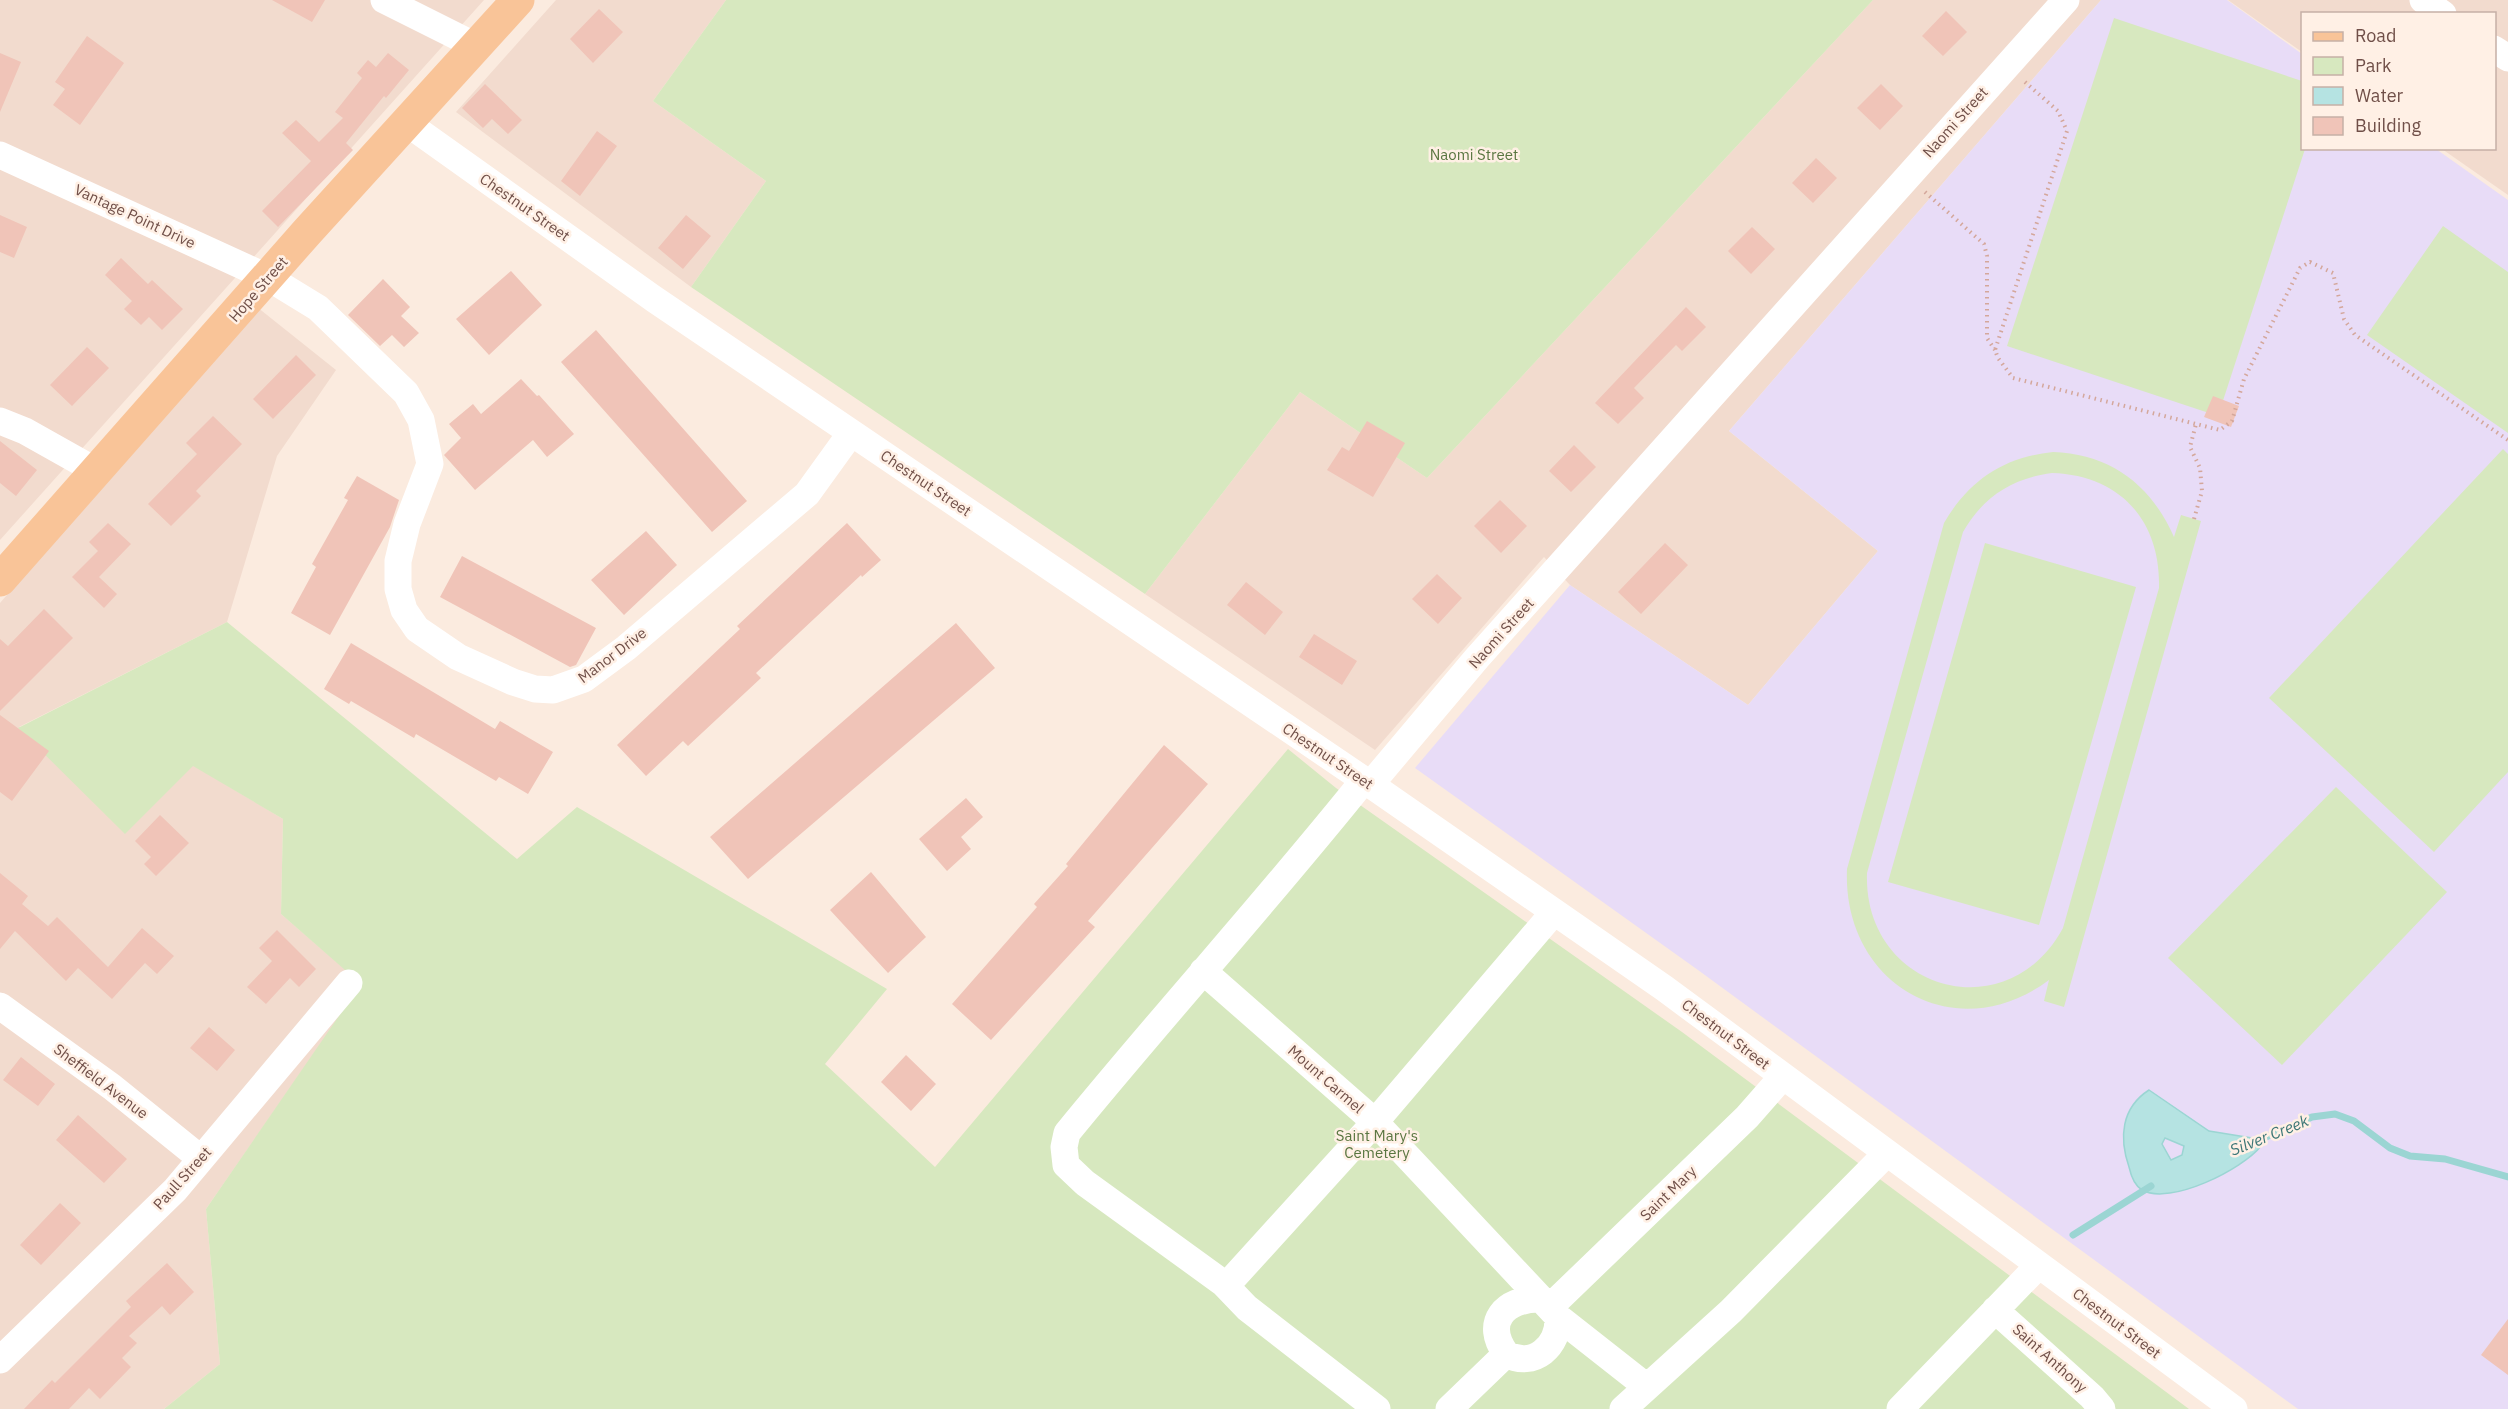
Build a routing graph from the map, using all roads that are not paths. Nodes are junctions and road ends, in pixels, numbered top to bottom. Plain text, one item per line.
1 (384, 0) edge
2 (518, 0) edge
3 (2066, 0) edge
4 (2423, 0) edge
5 (2440, 12) edge
6 (476, 46) junction
7 (407, 123) junction
8 (0, 155) edge
9 (269, 278) junction
10 (0, 421) edge
11 (851, 432) junction
12 (98, 472) junction
13 (0, 580) edge
14 (1367, 782) junction
15 (1554, 912) junction
16 (1203, 971) junction
17 (349, 983) dead end
18 (3, 1013) edge
19 (1783, 1076) junction
20 (1375, 1122) junction
21 (1887, 1153) junction
22 (200, 1158) junction
23 (2039, 1265) junction
24 (1226, 1286) junction
25 (1549, 1308) junction
26 (1995, 1310) junction
27 (1506, 1354) junction
28 (0, 1360) edge
29 (1647, 1387) junction
30 (1377, 1409) edge
31 (1449, 1409) edge
32 (1623, 1409) edge
33 (1900, 1409) edge
34 (2102, 1409) edge
35 (2234, 1409) edge

1 - 6 street
2 - 6 main road, Hope Street
3 - 14 street, Naomi Street
4 - 5 street
6 - 7 main road, Hope Street
7 - 9 main road, Hope Street
7 - 11 street, Chestnut Street
8 - 9 street, Vantage Point Drive
9 - 11 street, Manor Drive
9 - 12 main road, Hope Street
10 - 12 street
11 - 14 street, Chestnut Street
12 - 13 main road, Hope Street
14 - 15 street, Chestnut Street
14 - 16 street, Naomi Street
15 - 19 street, Chestnut Street
15 - 20 street
16 - 20 street, Mount Carmel
16 - 24 street, Naomi Street
17 - 22 street, Paull Street
18 - 22 street, Sheffield Avenue
19 - 21 street, Chestnut Street
19 - 25 street, Saint Mary
20 - 24 street
20 - 25 street, Mount Carmel
21 - 23 street, Chestnut Street
21 - 29 street
22 - 28 street, Paull Street
23 - 26 street
23 - 35 street, Chestnut Street
24 - 30 street, Naomi Street
25 - 27 street
25 - 27 street
25 - 29 street, Mount Carmel
26 - 33 street
26 - 34 street, Saint Anthony
27 - 31 street
29 - 32 street

